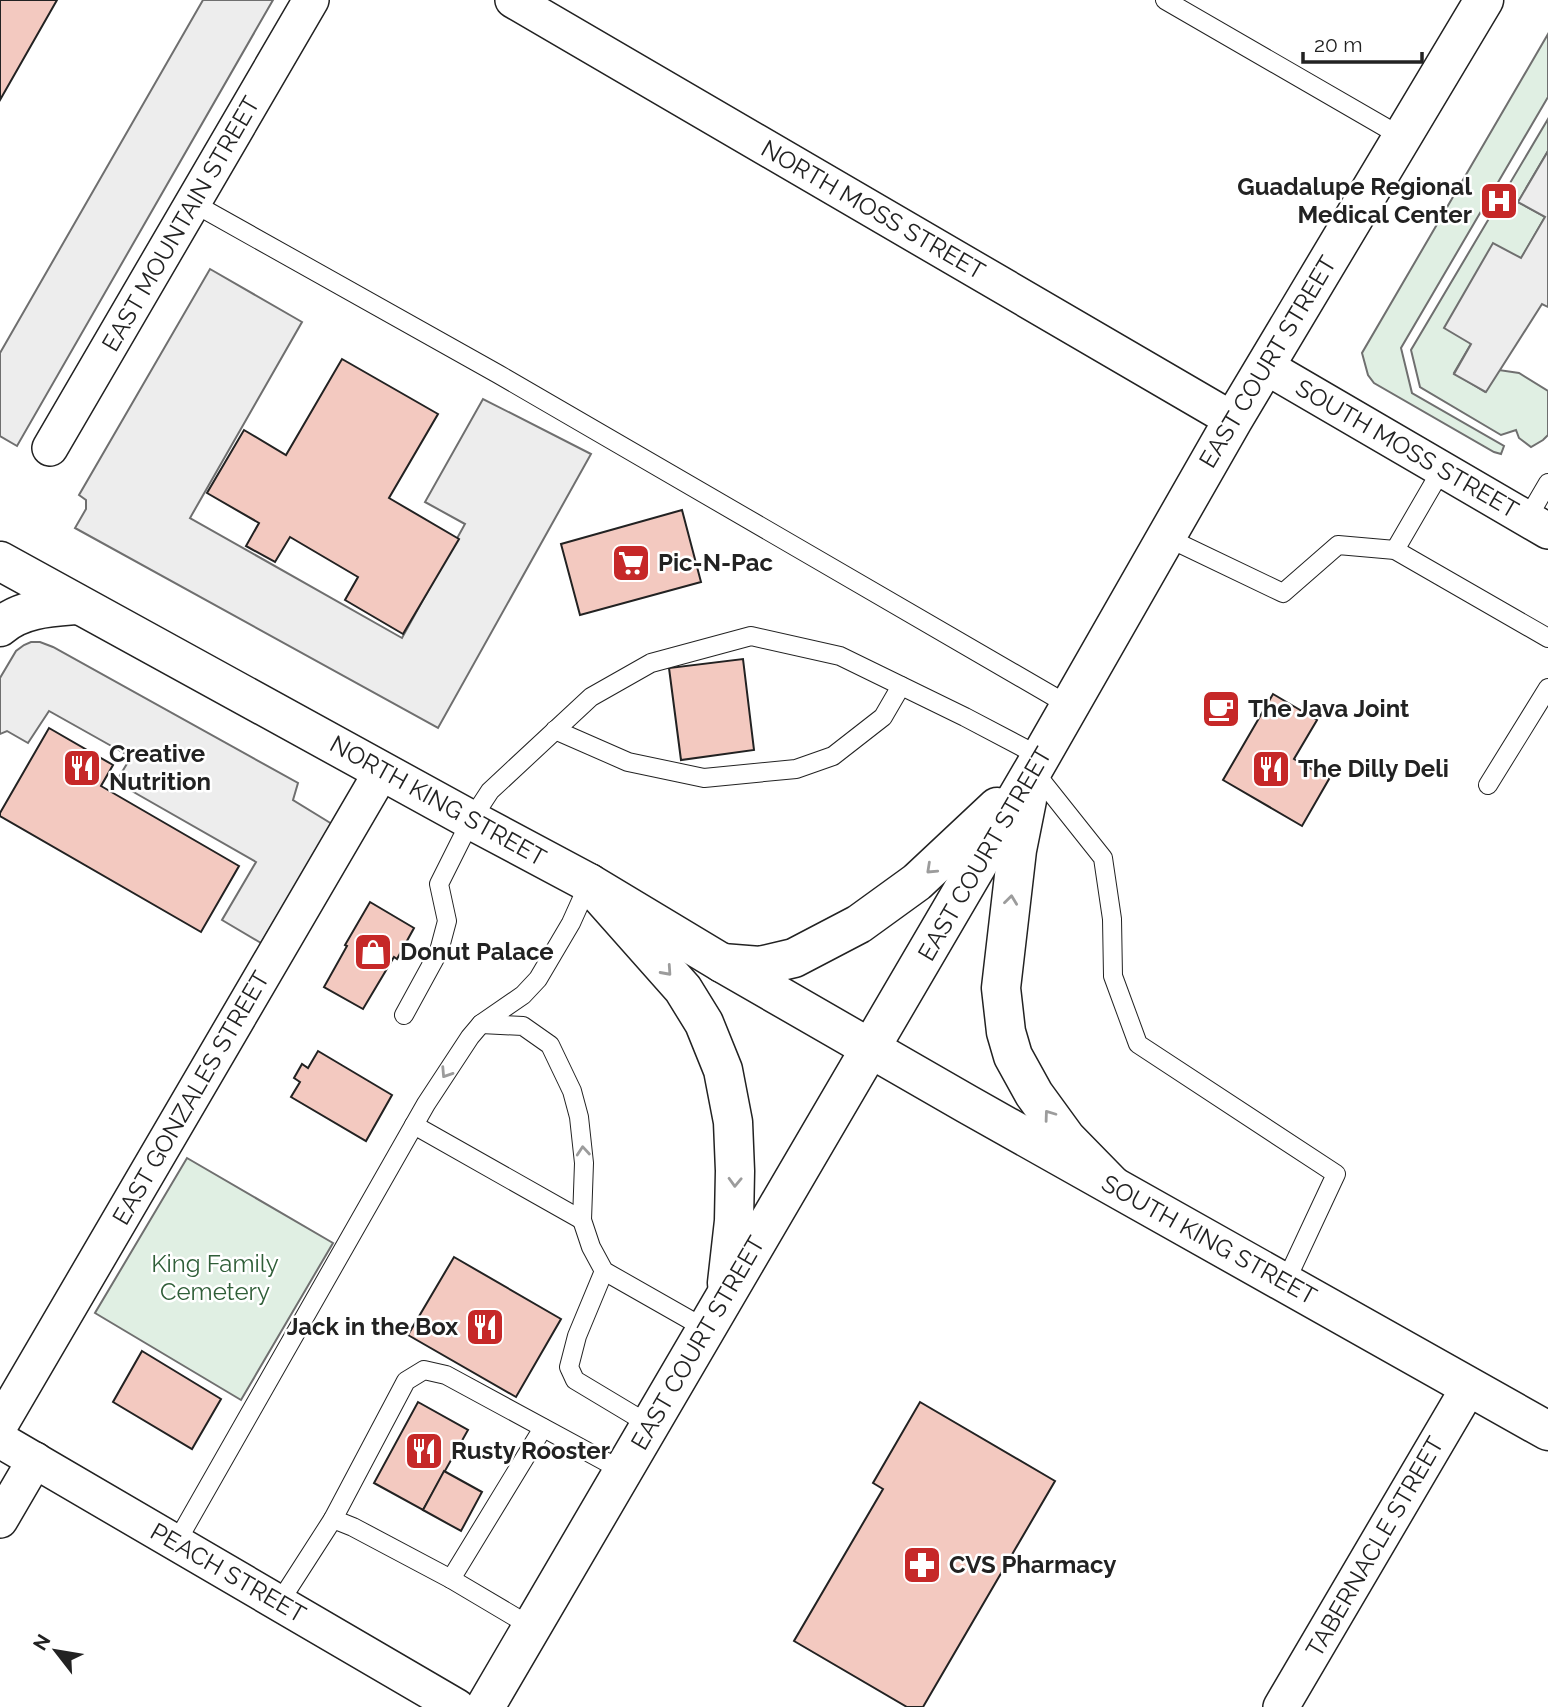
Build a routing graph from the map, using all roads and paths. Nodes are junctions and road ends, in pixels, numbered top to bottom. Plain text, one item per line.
1 (311, 0) edge
2 (513, 0) edge
3 (1165, 0) edge
4 (1484, 0) edge
5 (1402, 137) junction
6 (193, 203) junction
7 (1265, 366) junction
8 (1233, 420) junction
9 (50, 448) dead end
10 (1442, 469) junction
11 (1548, 483) edge
12 (1537, 525) edge
13 (1166, 537) junction
14 (1395, 550) junction
15 (0, 561) edge
16 (78, 605) junction
17 (0, 627) edge
18 (1548, 638) edge
19 (901, 686) junction
20 (1548, 688) edge
21 (1070, 706) junction
22 (555, 730) junction
23 (1037, 764) junction
24 (382, 771) junction
25 (1488, 785) dead end
26 (471, 820) junction
27 (589, 883) junction
28 (722, 962) junction
29 (404, 1015) dead end
30 (481, 1024) junction
31 (871, 1049) junction
32 (414, 1125) junction
33 (1111, 1184) junction
34 (582, 1220) junction
35 (604, 1271) junction
36 (1285, 1283) junction
37 (726, 1294) junction
38 (706, 1329) junction
39 (1469, 1387) junction
40 (0, 1425) edge
41 (650, 1425) junction
42 (543, 1428) junction
43 (1548, 1431) edge
44 (0, 1440) edge
45 (35, 1460) junction
46 (623, 1471) junction
47 (333, 1519) junction
48 (0, 1520) edge
49 (176, 1543) junction
50 (451, 1579) junction
51 (279, 1603) junction
52 (532, 1627) junction
53 (457, 1707) edge
54 (485, 1707) edge
55 (1281, 1707) edge

1 - 6 street, EAST MOUNTAIN STREET
2 - 8 street, NORTH MOSS STREET
3 - 5 lane
4 - 5 main road, EAST COURT STREET
5 - 7 main road, EAST COURT STREET
6 - 9 street, EAST MOUNTAIN STREET
6 - 21 lane
7 - 8 main road, EAST COURT STREET
7 - 10 street, SOUTH MOSS STREET
8 - 13 main road, EAST COURT STREET
10 - 12 street, SOUTH MOSS STREET
10 - 14 lane
11 - 12 lane
13 - 14 lane
13 - 21 main road, EAST COURT STREET
14 - 18 lane
15 - 16 main road, NORTH KING STREET
16 - 17 main road
16 - 24 main road, NORTH KING STREET
19 - 22 lane
19 - 22 lane
19 - 23 lane
20 - 25 lane
21 - 23 main road, EAST COURT STREET
22 - 26 lane
23 -> 28 main road
23 - 31 main road, EAST COURT STREET
33 -> 23 main road
23 - 36 lane
24 - 26 main road, NORTH KING STREET
24 - 40 street, EAST GONZALES STREET
26 - 27 main road, NORTH KING STREET
26 - 29 lane
27 - 28 main road, NORTH KING STREET
27 - 30 lane
27 -> 37 main road
28 - 31 main road, NORTH KING STREET
30 -> 32 lane
34 -> 30 lane
31 - 33 main road, SOUTH KING STREET
31 - 37 main road, EAST COURT STREET
32 - 34 lane
32 - 49 lane
33 - 36 main road, SOUTH KING STREET
34 - 35 lane
35 - 38 lane
35 - 41 lane
36 - 39 main road, SOUTH KING STREET
37 - 38 main road, EAST COURT STREET
38 - 41 main road, EAST COURT STREET
39 - 43 main road, SOUTH KING STREET
39 - 55 street, TABERNACLE STREET
41 - 46 main road, EAST COURT STREET
42 - 46 lane
42 - 47 lane
42 - 50 lane
44 - 45 street, PEACH STREET
45 - 48 street
45 - 49 street, PEACH STREET
46 - 52 main road, EAST COURT STREET
47 - 50 lane
47 - 51 lane
49 - 51 street, PEACH STREET
50 - 52 lane
51 - 53 street, PEACH STREET
52 - 54 main road, EAST COURT STREET

